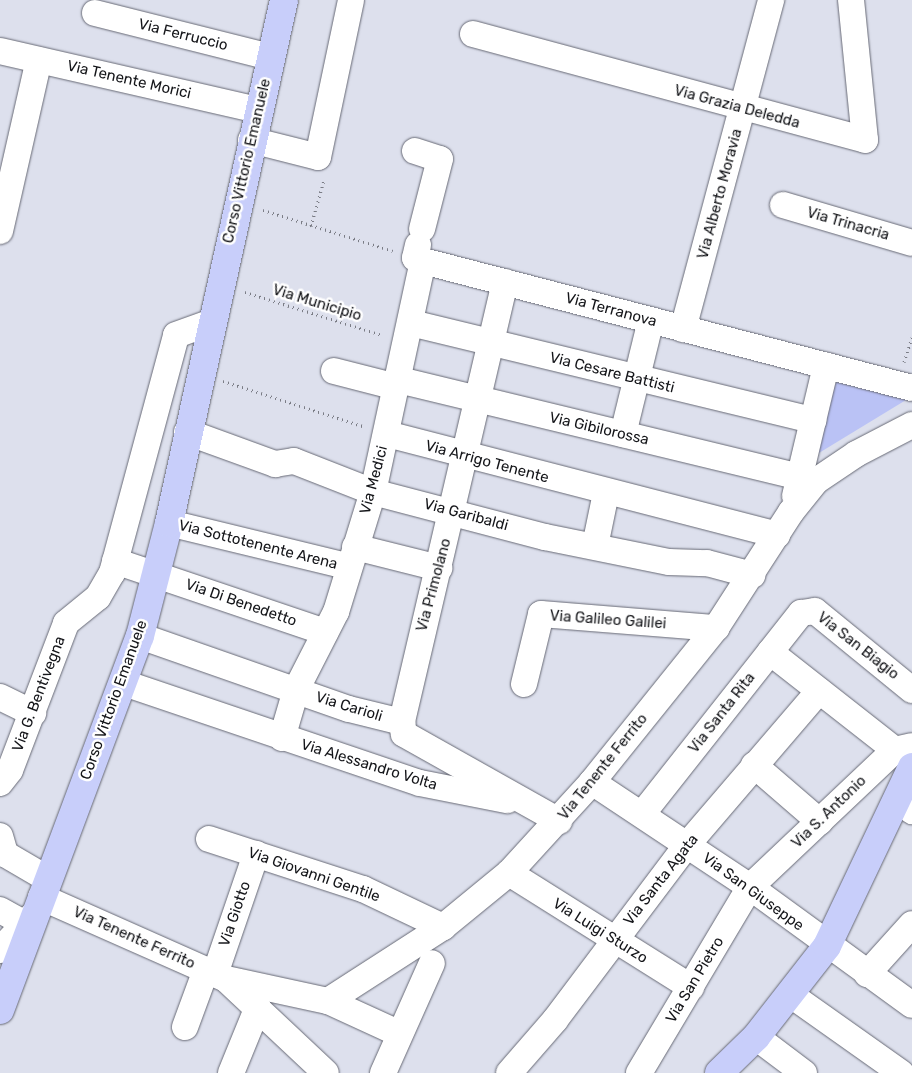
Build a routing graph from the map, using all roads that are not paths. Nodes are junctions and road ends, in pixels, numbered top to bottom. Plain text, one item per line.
1 (282, 0) edge
2 (351, 0) edge
3 (771, 0) edge
4 (851, 0) edge
5 (95, 13) dead end
6 (473, 34) dead end
7 (0, 51) edge
8 (270, 57) junction
9 (39, 60) junction
10 (743, 109) junction
11 (258, 110) junction
12 (251, 140) junction
13 (415, 151) dead end
14 (7, 168) edge
15 (783, 205) dead end
16 (0, 231) edge
17 (912, 243) edge
18 (420, 248) junction
19 (504, 282) junction
20 (651, 320) junction
21 (211, 322) junction
22 (683, 329) junction
23 (409, 333) junction
24 (490, 344) junction
25 (826, 366) junction
26 (334, 370) dead end
27 (638, 380) junction
28 (398, 384) junction
29 (912, 388) edge
30 (476, 398) junction
31 (157, 404) junction
32 (813, 420) junction
33 (189, 423) junction
34 (912, 425) edge
35 (387, 434) junction
36 (623, 434) junction
37 (463, 456) junction
38 (808, 480) junction
39 (373, 492) junction
40 (606, 493) junction
41 (453, 511) junction
42 (169, 523) junction
43 (777, 535) junction
44 (595, 546) junction
45 (351, 556) junction
46 (115, 561) junction
47 (439, 568) junction
48 (156, 574) junction
49 (752, 576) junction
50 (801, 613) joint
51 (716, 628) junction
52 (325, 632) junction
53 (140, 636) junction
54 (770, 652) junction
55 (124, 683) junction
56 (524, 684) dead end
57 (296, 690) junction
58 (912, 690) edge
59 (819, 691) junction
60 (0, 697) edge
61 (33, 713) junction
62 (402, 722) junction
63 (282, 738) junction
64 (754, 765) junction
65 (907, 778) edge
66 (460, 779) junction
67 (592, 782) junction
68 (0, 783) edge
69 (643, 813) junction
70 (559, 821) junction
71 (820, 822) junction
72 (0, 836) edge
73 (210, 839) dead end
74 (687, 845) junction
75 (256, 854) junction
76 (509, 873) junction
77 (750, 887) junction
78 (38, 903) junction
79 (0, 910) edge
80 (912, 924) edge
81 (443, 928) junction
82 (614, 941) junction
83 (827, 946) junction
84 (0, 950) edge
85 (432, 963) dead end
86 (215, 974) junction
87 (867, 974) junction
88 (692, 987) junction
89 (791, 994) junction
90 (328, 1001) junction
91 (912, 1005) edge
92 (258, 1007) junction
93 (0, 1010) edge
94 (185, 1027) dead end
95 (400, 1034) junction
96 (756, 1037) junction
97 (232, 1073) edge
98 (326, 1073) edge
99 (383, 1073) edge
100 (509, 1073) edge
101 (639, 1073) edge
102 (719, 1073) edge
103 (804, 1073) edge
104 (901, 1073) edge

1 - 8 main road, Corso Vittorio Emanuele
2 - 12 street
3 - 10 street, Via Alberto Moravia
4 - 10 street, Via Grazia Deledda
5 - 8 street, Via Ferruccio
6 - 10 street, Via Grazia Deledda
7 - 9 street, Via Tenente Morici
8 - 11 main road, Corso Vittorio Emanuele
9 - 11 street, Via Tenente Morici
9 - 14 street
10 - 22 street, Via Alberto Moravia
11 - 12 main road, Corso Vittorio Emanuele
12 - 21 main road, Corso Vittorio Emanuele
13 - 18 street, Via Medici
14 - 16 street
15 - 17 street, Via Trinacria
18 - 19 street, Via Terranova
18 - 23 street, Via Medici
19 - 20 street, Via Terranova
19 - 24 street, Via Primolano
20 - 22 street, Via Terranova
20 - 27 street
21 - 31 street
21 - 33 main road, Corso Vittorio Emanuele
22 - 25 street, Via Terranova
23 - 24 street, Via Cesare Battisti
23 - 28 street, Via Medici
24 - 27 street, Via Cesare Battisti
24 - 30 street, Via Primolano
25 - 29 street, Via Terranova
25 - 32 street
26 - 28 street, Via Gibilorossa
27 - 32 street, Via Cesare Battisti
27 - 36 street
28 - 30 street, Via Gibilorossa
28 - 35 street, Via Medici
30 - 36 street, Via Gibilorossa
30 - 37 street, Via Primolano
31 - 33 street, Via Garibaldi
31 - 46 street
32 - 38 street
33 - 39 street, Via Garibaldi
33 - 42 main road, Corso Vittorio Emanuele
34 - 38 street, Via Tenente Ferrito
35 - 37 street, Via Arrigo Tenente
35 - 39 street, Via Medici
36 - 38 street, Via Gibilorossa
37 - 40 street, Via Arrigo Tenente
37 - 41 street, Via Primolano
38 - 43 street, Via Tenente Ferrito
39 - 41 street, Via Garibaldi
39 - 45 street, Via Medici
40 - 43 street, Via Arrigo Tenente
40 - 44 street
41 - 44 street, Via Garibaldi
41 - 47 street, Via Primolano
42 - 45 street, Via Sottotenente Arena
42 - 48 main road, Corso Vittorio Emanuele
43 - 49 street, Via Tenente Ferrito
44 - 49 street, Via Garibaldi
45 - 47 street, Via Sottotenente Arena
45 - 52 street, Via Medici
46 - 48 street, Via Di Benedetto
46 - 61 street, Via G. Bentivegna
47 - 62 street, Via Primolano
48 - 52 street, Via Di Benedetto
48 - 53 main road, Corso Vittorio Emanuele
49 - 51 street, Via Tenente Ferrito
50 - 54 street, Via Santa Rita
50 - 58 street, Via San Biagio
51 - 56 street, Via Galileo Galilei
51 - 67 street, Via Tenente Ferrito
52 - 57 street, Via Medici
53 - 55 main road, Corso Vittorio Emanuele
53 - 57 street, Via Carioli
54 - 59 street
54 - 69 street, Via Santa Rita
55 - 63 street, Via Alessandro Volta
55 - 78 main road, Corso Vittorio Emanuele
57 - 62 street, Via Carioli
57 - 63 street, Via Medici
59 - 64 street, Via Santa Agata
59 - 65 street
60 - 61 street
61 - 68 street, Via G. Bentivegna
62 - 66 street
63 - 66 street, Via Alessandro Volta
64 - 71 street
64 - 74 street, Via Santa Agata
65 - 71 street, Via S. Antonio
65 - 83 main road
66 - 70 street
67 - 69 street, Via San Giuseppe
67 - 70 street, Via Tenente Ferrito
69 - 74 street, Via San Giuseppe
70 - 76 street, Via Tenente Ferrito
71 - 77 street, Via S. Antonio
72 - 78 street
73 - 75 street, Via Giovanni Gentile
74 - 77 street, Via San Giuseppe
74 - 82 street, Via Santa Agata
75 - 81 street, Via Giovanni Gentile
75 - 86 street, Via Giotto
76 - 81 street, Via Tenente Ferrito
76 - 82 street, Via Luigi Sturzo
77 - 83 street, Via San Giuseppe
77 - 88 street, Via San Pietro
78 - 79 street
78 - 84 street
78 - 86 street, Via Tenente Ferrito
78 - 93 main road, Corso Vittorio Emanuele
80 - 87 street
81 - 90 street, Via Tenente Ferrito
82 - 88 street, Via Luigi Sturzo
82 - 100 street, Via Santa Agata
83 - 87 street, Via San Giuseppe
83 - 89 main road
85 - 95 street
86 - 90 street, Via Tenente Ferrito
86 - 92 street, Via Tenente Ferrito
86 - 94 street, Via Giotto
87 - 91 street, Via San Giuseppe
88 - 101 street, Via San Pietro
89 - 96 main road
89 - 104 street
90 - 95 street
92 - 97 street
92 - 98 street, Via Tenente Ferrito
95 - 99 street
96 - 102 main road
96 - 103 street

